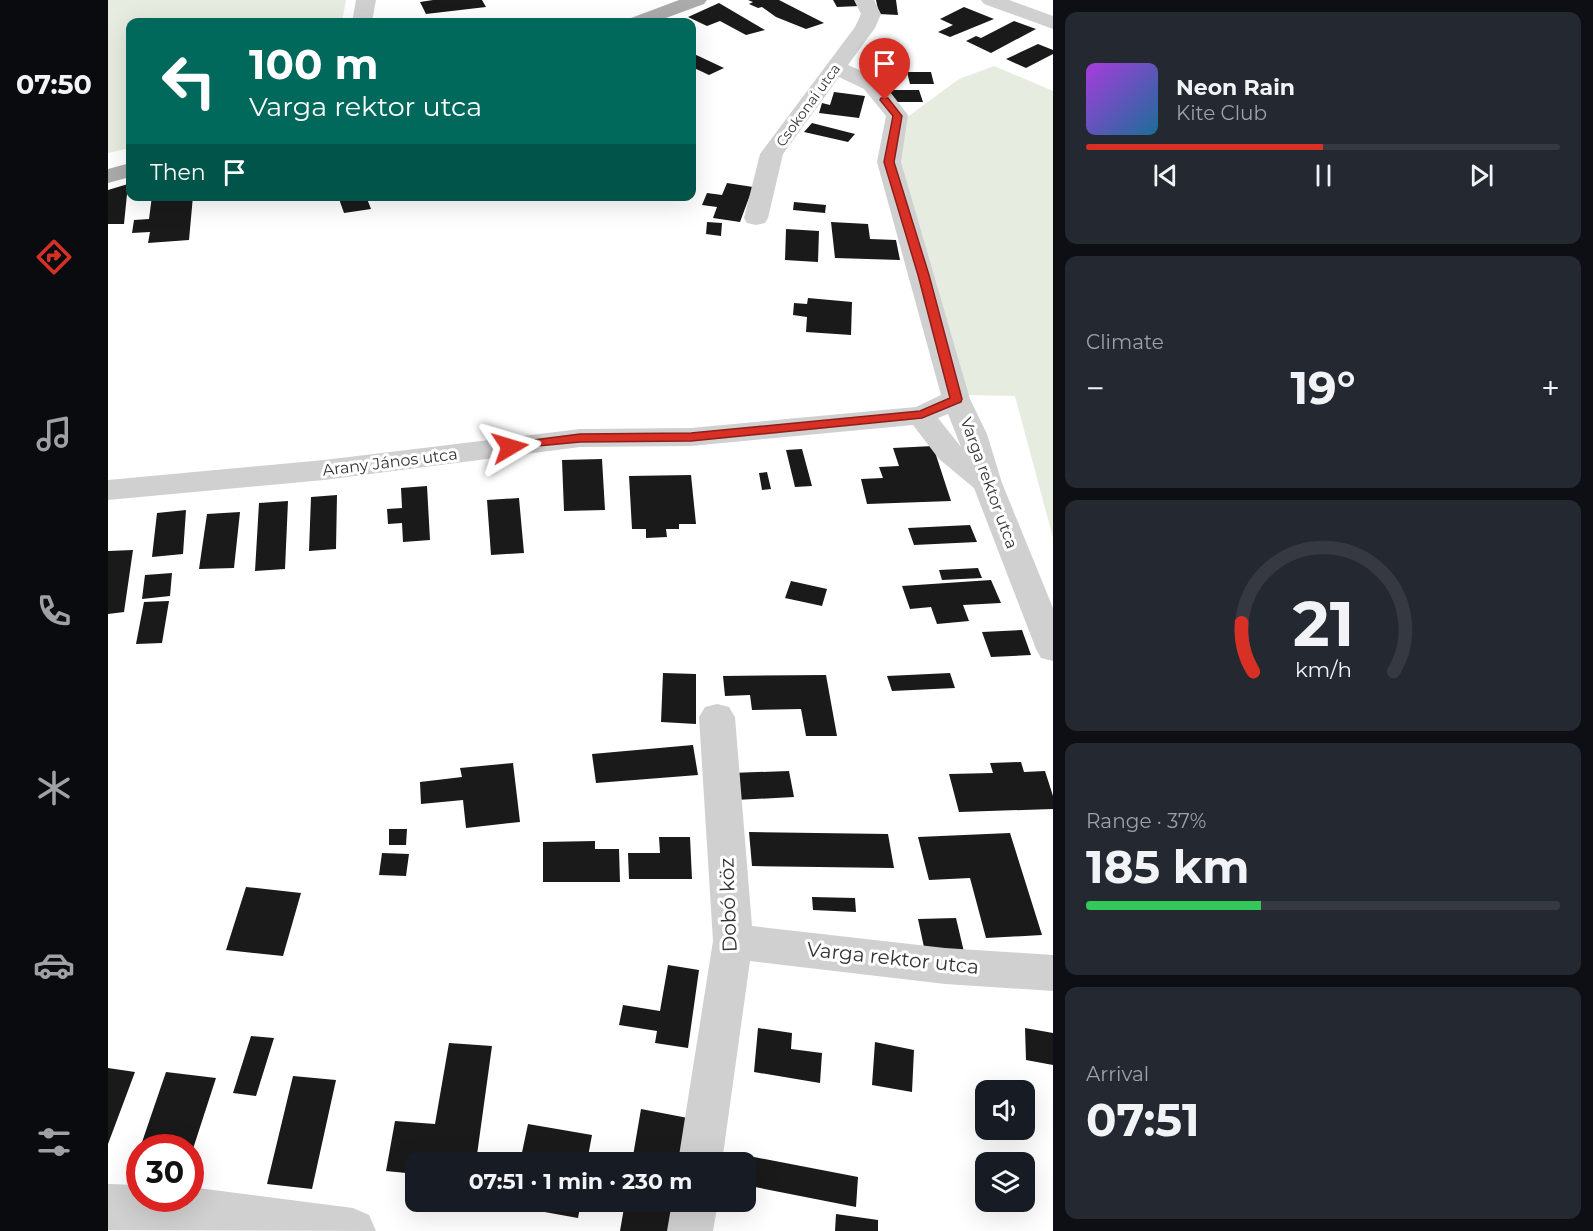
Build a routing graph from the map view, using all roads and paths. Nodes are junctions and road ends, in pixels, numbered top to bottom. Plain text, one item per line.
1 (366, 0) edge
2 (697, 0) edge
3 (864, 0) edge
4 (991, 0) edge
5 (363, 18) edge
6 (649, 18) edge
7 (1053, 22) edge
8 (834, 67) junction
9 (126, 171) edge
10 (108, 176) edge
11 (756, 218) dead end
12 (956, 399) junction
13 (922, 414) junction
14 (987, 483) junction
15 (108, 490) edge
16 (1053, 649) edge
17 (717, 717) dead end
18 (733, 940) junction
19 (1053, 973) edge
20 (701, 1152) edge
21 (108, 1207) edge
22 (693, 1212) edge
23 (352, 1231) edge
24 (690, 1231) edge

1 - 5 street
2 - 6 main road
3 - 8 street, Csokonai utca
4 - 7 street
8 - 11 street, Csokonai utca
8 - 12 street, Varga rektor utca
9 - 10 main road
12 - 13 street, Arany János utca
12 - 14 street, Varga rektor utca
13 - 14 street
13 - 15 street, Arany János utca
14 - 16 street, Varga rektor utca
17 - 18 street, Dobó köz
18 - 19 street, Varga rektor utca
18 - 20 street, Dobó köz
21 - 23 street
22 - 24 street

